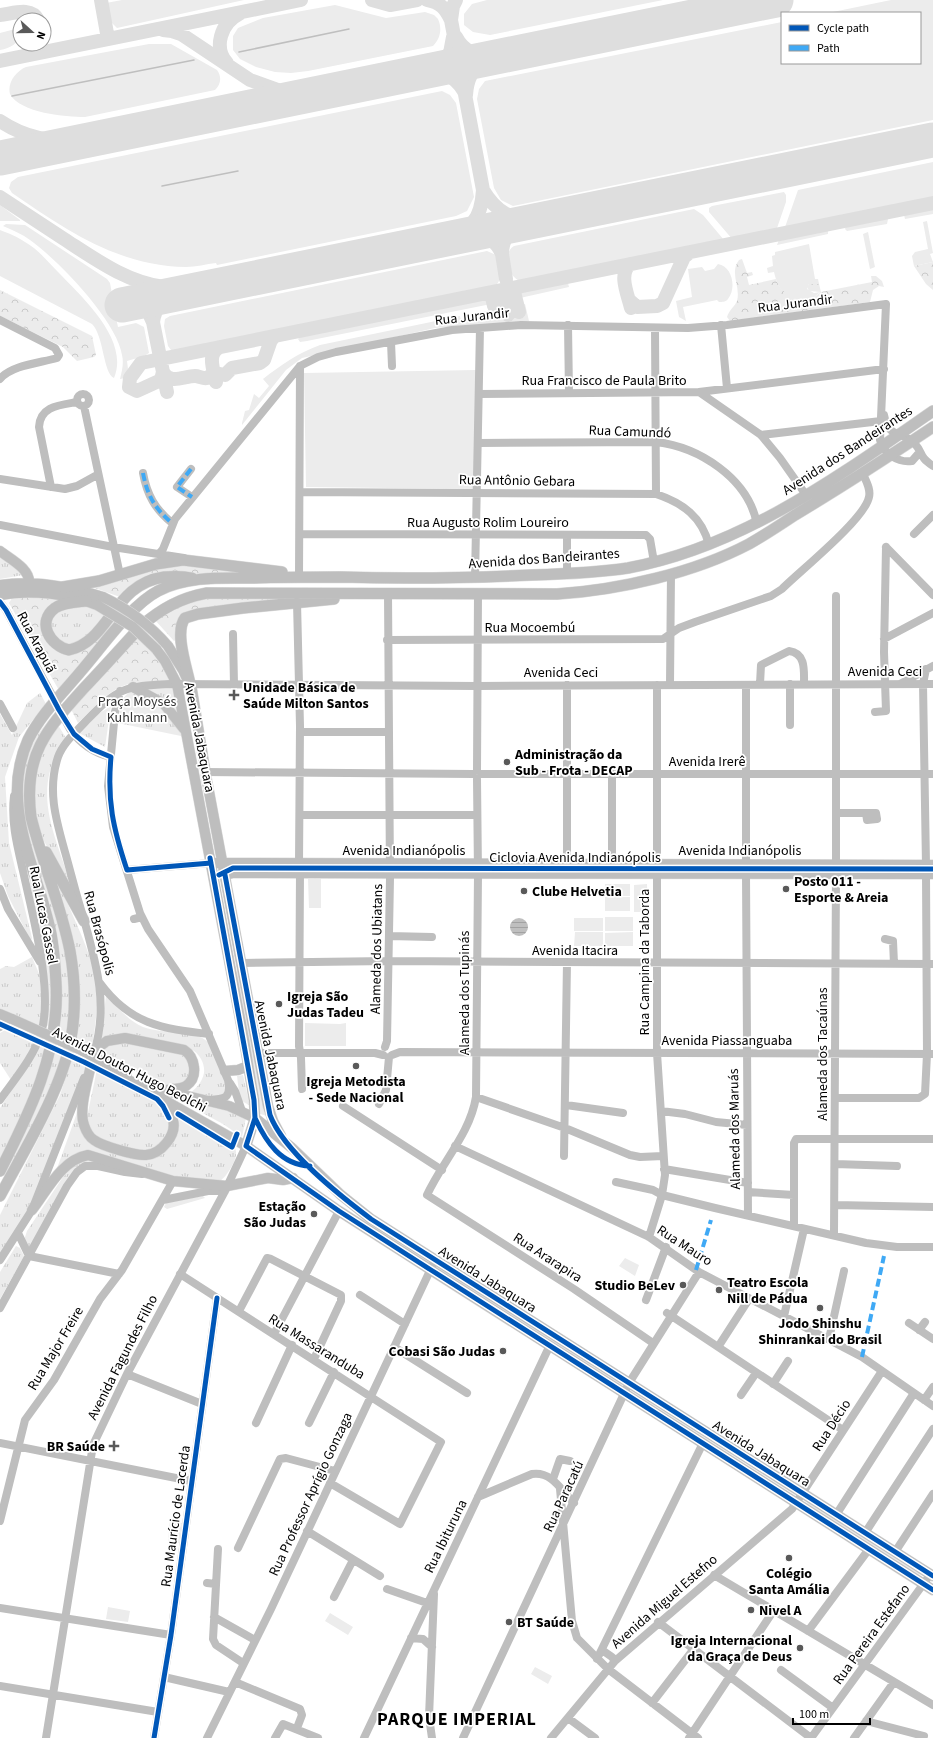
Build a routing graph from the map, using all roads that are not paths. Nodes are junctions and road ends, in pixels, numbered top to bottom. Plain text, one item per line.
1 (0, 320) edge
2 (568, 325) junction
3 (720, 325) junction
4 (480, 328) junction
5 (655, 328) junction
6 (391, 342) junction
7 (300, 366) junction
8 (392, 366) dead end
9 (884, 369) junction
10 (0, 379) edge
11 (727, 388) junction
12 (699, 392) junction
13 (569, 393) junction
14 (479, 394) junction
15 (656, 394) junction
16 (883, 408) junction
17 (933, 409) edge
18 (881, 421) junction
19 (933, 427) edge
20 (761, 434) junction
21 (898, 435) junction
22 (912, 441) junction
23 (656, 442) junction
24 (479, 443) junction
25 (882, 446) junction
26 (919, 453) junction
27 (892, 456) junction
28 (912, 461) junction
29 (933, 466) edge
30 (191, 469) dead end
31 (143, 473) dead end
32 (863, 474) junction
33 (97, 475) junction
34 (0, 479) edge
35 (52, 487) junction
36 (301, 492) junction
37 (478, 492) junction
38 (656, 494) junction
39 (806, 495) junction
40 (192, 497) junction
41 (933, 515) edge
42 (761, 521) junction
43 (172, 523) junction
44 (0, 525) edge
45 (300, 534) junction
46 (914, 534) dead end
47 (477, 535) junction
48 (567, 535) junction
49 (709, 545) junction
50 (113, 547) junction
51 (0, 551) edge
52 (158, 554) junction
53 (193, 560) junction
54 (654, 562) junction
55 (672, 573) junction
56 (567, 574) junction
57 (120, 575) junction
58 (294, 577) junction
59 (475, 578) junction
60 (198, 579) junction
61 (29, 580) junction
62 (64, 587) junction
63 (1, 593) edge
64 (16, 593) junction
65 (384, 593) junction
66 (478, 593) junction
67 (933, 595) edge
68 (836, 596) dead end
69 (86, 601) junction
70 (100, 601) junction
71 (297, 602) junction
72 (933, 613) edge
73 (233, 634) dead end
74 (671, 634) junction
75 (884, 639) junction
76 (387, 640) junction
77 (478, 640) junction
78 (930, 668) edge
79 (177, 684) junction
80 (190, 684) junction
81 (670, 684) junction
82 (760, 684) junction
83 (790, 684) junction
84 (804, 684) junction
85 (836, 684) junction
86 (899, 684) junction
87 (923, 684) junction
88 (933, 684) edge
89 (234, 685) junction
90 (299, 685) junction
91 (387, 685) junction
92 (567, 685) junction
93 (657, 685) junction
94 (746, 685) junction
95 (884, 685) junction
96 (478, 686) junction
97 (133, 687) junction
98 (120, 691) junction
99 (0, 704) edge
100 (875, 712) dead end
101 (790, 725) dead end
102 (13, 728) dead end
103 (185, 730) junction
104 (72, 731) junction
105 (300, 732) junction
106 (389, 732) junction
107 (111, 757) junction
108 (192, 767) junction
109 (205, 772) junction
110 (746, 773) junction
111 (300, 774) junction
112 (389, 774) junction
113 (477, 774) junction
114 (567, 774) junction
115 (612, 774) junction
116 (657, 774) junction
117 (836, 774) junction
118 (929, 774) edge
119 (14, 796) junction
120 (836, 813) junction
121 (866, 813) dead end
122 (300, 815) junction
123 (390, 815) junction
124 (477, 816) junction
125 (35, 832) junction
126 (211, 862) junction
127 (222, 863) junction
128 (568, 864) junction
129 (612, 864) junction
130 (299, 868) junction
131 (390, 869) junction
132 (478, 869) junction
133 (657, 869) junction
134 (746, 869) junction
135 (836, 869) junction
136 (929, 869) edge
137 (127, 870) junction
138 (225, 875) junction
139 (0, 889) edge
140 (84, 921) junction
141 (389, 936) junction
142 (432, 937) dead end
143 (885, 939) dead end
144 (227, 952) junction
145 (299, 962) junction
146 (389, 962) junction
147 (567, 962) junction
148 (241, 963) junction
149 (477, 963) junction
150 (657, 964) junction
151 (746, 964) junction
152 (835, 964) junction
153 (894, 964) junction
154 (929, 964) edge
155 (42, 966) junction
156 (100, 984) junction
157 (0, 1014) edge
158 (6, 1022) edge
159 (209, 1034) junction
160 (387, 1051) junction
161 (258, 1052) junction
162 (299, 1052) junction
163 (477, 1052) junction
164 (566, 1053) junction
165 (657, 1053) junction
166 (746, 1053) junction
167 (835, 1054) junction
168 (930, 1054) edge
169 (94, 1055) junction
170 (248, 1066) junction
171 (226, 1076) junction
172 (302, 1089) dead end
173 (156, 1092) junction
174 (476, 1098) junction
175 (835, 1098) junction
176 (0, 1100) edge
177 (202, 1100) junction
178 (379, 1104) dead end
179 (566, 1105) junction
180 (343, 1106) dead end
181 (242, 1111) junction
182 (661, 1111) junction
183 (623, 1113) dead end
184 (255, 1118) junction
185 (747, 1125) junction
186 (565, 1128) junction
187 (835, 1139) junction
188 (933, 1139) edge
189 (246, 1146) junction
190 (456, 1146) junction
191 (292, 1148) junction
192 (564, 1156) dead end
193 (663, 1156) junction
194 (835, 1164) junction
195 (897, 1166) dead end
196 (664, 1169) junction
197 (442, 1170) junction
198 (0, 1171) edge
199 (148, 1174) junction
200 (293, 1178) junction
201 (173, 1181) junction
202 (616, 1182) dead end
203 (748, 1183) junction
204 (226, 1188) junction
205 (748, 1192) junction
206 (794, 1194) junction
207 (427, 1195) joint
208 (662, 1195) junction
209 (0, 1196) edge
210 (163, 1200) junction
211 (835, 1204) junction
212 (933, 1207) edge
213 (32, 1210) junction
214 (339, 1211) junction
215 (748, 1215) junction
216 (794, 1226) junction
217 (804, 1229) junction
218 (18, 1233) junction
219 (834, 1236) junction
220 (649, 1237) junction
221 (666, 1247) junction
222 (933, 1247) edge
223 (29, 1256) junction
224 (0, 1260) edge
225 (435, 1260) junction
226 (430, 1270) junction
227 (844, 1271) dead end
228 (699, 1272) junction
229 (119, 1274) junction
230 (180, 1274) junction
231 (304, 1276) junction
232 (360, 1295) dead end
233 (217, 1298) junction
234 (749, 1299) junction
235 (646, 1300) dead end
236 (0, 1308) edge
237 (239, 1311) junction
238 (669, 1314) junction
239 (784, 1316) junction
240 (924, 1322) dead end
241 (405, 1324) junction
242 (908, 1324) dead end
243 (919, 1330) junction
244 (274, 1334) junction
245 (830, 1339) junction
246 (933, 1339) edge
247 (653, 1343) junction
248 (292, 1345) junction
249 (550, 1345) junction
250 (394, 1347) junction
251 (718, 1347) junction
252 (314, 1359) junction
253 (788, 1361) dead end
254 (882, 1371) junction
255 (334, 1372) junction
256 (756, 1373) junction
257 (128, 1374) junction
258 (629, 1383) junction
259 (773, 1384) junction
260 (933, 1387) edge
261 (467, 1393) dead end
262 (625, 1393) junction
263 (914, 1393) junction
264 (741, 1395) dead end
265 (371, 1396) junction
266 (924, 1400) junction
267 (202, 1404) junction
268 (933, 1406) edge
269 (256, 1423) dead end
270 (309, 1423) dead end
271 (933, 1429) edge
272 (843, 1430) junction
273 (0, 1443) edge
274 (703, 1443) junction
275 (17, 1447) junction
276 (90, 1460) junction
277 (570, 1461) dead end
278 (336, 1471) junction
279 (553, 1479) junction
280 (191, 1481) junction
281 (330, 1482) junction
282 (560, 1489) junction
283 (802, 1494) junction
284 (933, 1494) edge
285 (478, 1497) junction
286 (796, 1502) junction
287 (574, 1503) junction
288 (836, 1515) junction
289 (0, 1521) edge
290 (564, 1524) junction
291 (307, 1531) junction
292 (865, 1533) junction
293 (238, 1548) dead end
294 (218, 1549) dead end
295 (869, 1549) junction
296 (895, 1552) junction
297 (353, 1560) junction
298 (932, 1574) edge
299 (714, 1575) junction
300 (380, 1576) dead end
301 (207, 1583) dead end
302 (216, 1584) junction
303 (924, 1584) junction
304 (387, 1589) dead end
305 (434, 1589) junction
306 (933, 1590) edge
307 (334, 1597) dead end
308 (427, 1603) junction
309 (0, 1608) edge
310 (774, 1610) junction
311 (214, 1617) junction
312 (65, 1619) junction
313 (658, 1622) junction
314 (808, 1631) junction
315 (171, 1636) junction
316 (411, 1638) junction
317 (255, 1640) junction
318 (432, 1647) junction
319 (602, 1650) junction
320 (693, 1650) junction
321 (597, 1659) junction
322 (615, 1661) junction
323 (243, 1663) junction
324 (865, 1665) junction
325 (608, 1669) junction
326 (781, 1670) dead end
327 (164, 1677) junction
328 (729, 1677) junction
329 (234, 1682) junction
330 (894, 1682) junction
331 (0, 1686) edge
332 (229, 1692) junction
333 (53, 1695) junction
334 (652, 1703) junction
335 (933, 1705) edge
336 (833, 1708) junction
337 (158, 1712) junction
338 (568, 1718) junction
339 (866, 1721) junction
340 (296, 1728) junction
341 (307, 1736) edge
342 (693, 1736) edge
343 (924, 1736) dead end
344 (46, 1738) edge
345 (154, 1738) edge
346 (207, 1738) edge
347 (275, 1738) edge
348 (318, 1738) edge
349 (364, 1738) edge
350 (432, 1738) edge
351 (463, 1738) edge
352 (551, 1738) edge
353 (595, 1738) edge
354 (811, 1738) edge
355 (854, 1738) edge

1 - 10 street
2 - 4 street, Rua Jurandir
2 - 5 street, Rua Jurandir
2 - 13 street
3 - 5 street, Rua Jurandir
3 - 9 street, Rua Jurandir
3 - 11 street
4 - 6 street, Rua Jurandir
4 - 14 street
5 - 15 street
6 - 7 street, Rua Jurandir
6 - 8 street
7 - 36 street
7 - 40 street, Rua Jurandir
9 - 11 street
9 - 16 street
11 - 12 street
12 - 15 street, Rua Francisco de Paula Brito
12 - 20 street, Rua Francisco de Paula Brito
13 - 14 street, Rua Francisco de Paula Brito
13 - 15 street, Rua Francisco de Paula Brito
14 - 24 street
15 - 23 street
16 - 18 street
16 - 21 street
17 - 21 highway, Avenida dos Bandeirantes
18 - 20 street
18 - 25 street
19 - 22 highway, Avenida dos Bandeirantes
20 - 39 street, Rua Francisco de Paula Brito
21 - 22 street
21 - 25 highway, Avenida dos Bandeirantes
22 - 26 street
22 - 27 highway, Avenida dos Bandeirantes
23 - 24 street, Rua Camundó
23 - 38 street
23 - 42 street, Rua Camundó
24 - 37 street
25 - 27 street
25 - 39 highway, Avenida dos Bandeirantes
26 - 28 street
26 - 29 street
27 - 28 street
27 - 32 highway, Avenida dos Bandeirantes
28 - 29 street
30 - 40 street
31 - 43 street
32 - 55 highway, Avenida dos Bandeirantes
32 - 74 street, Rua Mocoembú
33 - 35 street
33 - 35 street
33 - 50 street
34 - 35 street
36 - 37 street, Rua Antônio Gebara
36 - 45 street
37 - 38 street, Rua Antônio Gebara
37 - 47 street
38 - 49 street, Rua Antônio Gebara
39 - 42 highway, Avenida dos Bandeirantes
40 - 43 street, Rua Jurandir
41 - 46 street
42 - 49 highway, Avenida dos Bandeirantes
43 - 52 street, Rua Jurandir
44 - 50 street
45 - 47 street, Rua Augusto Rolim Loureiro
45 - 58 street
47 - 48 street, Rua Augusto Rolim Loureiro
47 - 59 street
48 - 54 street, Rua Augusto Rolim Loureiro
48 - 56 street
49 - 54 highway, Avenida dos Bandeirantes
50 - 52 street
50 - 57 street
51 - 61 main road
52 - 53 street
53 - 57 highway
53 - 58 highway
54 - 56 highway, Avenida dos Bandeirantes
55 - 66 highway, Avenida dos Bandeirantes
55 - 74 street
56 - 59 highway, Avenida dos Bandeirantes
57 - 62 highway
58 - 59 highway, Avenida dos Bandeirantes
58 - 60 highway, Avenida dos Bandeirantes
60 - 69 highway
60 - 119 highway, Avenida dos Bandeirantes
61 - 62 main road
61 - 63 main road
61 - 64 main road
62 - 70 main road
63 - 64 main road
63 - 104 street, Rua Arapuã, bridge
64 - 69 main road
65 - 66 highway, Avenida dos Bandeirantes
65 - 71 highway
65 - 76 street, Alameda dos Ubiatans
65 - 125 highway, Avenida dos Bandeirantes
66 - 77 street, Alameda dos Tupinás
67 - 75 street
68 - 85 street, Alameda dos Tacaúnas
69 - 70 main road
70 - 79 main road, Avenida Jabaquara, bridge
70 - 80 main road, Avenida Jabaquara, bridge
71 - 80 highway
71 - 90 street
72 - 75 street
73 - 89 street
74 - 77 street, Rua Mocoembú
74 - 81 street
75 - 95 street
76 - 77 street, Rua Mocoembú
76 - 91 street, Alameda dos Ubiatans
77 - 96 street, Alameda dos Tupinás
78 - 86 street
78 - 87 street
79 - 80 street, Rua Brasópolis
79 - 97 street, Rua Brasópolis
79 - 103 main road, Avenida Jabaquara
80 - 89 street, Avenida Ceci
80 - 109 main road, Avenida Jabaquara
81 - 93 street, Avenida Ceci
81 - 94 street, Avenida Ceci
82 - 83 street, Avenida Ceci
82 - 84 street
82 - 94 street, Avenida Ceci
83 - 84 street, Avenida Ceci
83 - 101 street
84 - 85 street, Avenida Ceci
85 - 95 street, Avenida Ceci
85 - 117 street, Alameda dos Tacaúnas
86 - 87 street, Avenida Ceci
86 - 95 street, Avenida Ceci
87 - 88 street, Avenida Ceci
87 - 118 street
89 - 90 street, Avenida Ceci
90 - 91 street, Avenida Ceci
90 - 105 street
91 - 96 street, Avenida Ceci
91 - 106 street, Alameda dos Ubiatans
92 - 93 street, Avenida Ceci
92 - 96 street, Avenida Ceci
92 - 114 street
93 - 116 street, Rua Campina da Taborda
94 - 110 street, Alameda dos Maruás
95 - 100 street
96 - 113 street, Alameda dos Tupinás
97 - 98 street, Rua Brasópolis
97 - 103 main road
98 - 104 street, Rua Brasópolis
98 - 107 street
99 - 102 street
103 - 108 main road, Avenida Jabaquara
104 - 107 street
104 - 140 street, Rua Brasópolis
105 - 106 street
105 - 111 street
106 - 112 street, Alameda dos Ubiatans
107 - 137 street
108 - 109 main road
108 - 126 main road, Avenida Jabaquara
109 - 111 street, Avenida Irerê
109 - 127 main road, Avenida Jabaquara
110 - 116 street, Avenida Irerê
110 - 117 street, Avenida Irerê
110 - 134 street, Alameda dos Maruás
111 - 112 street, Avenida Irerê
111 - 122 street
112 - 113 street, Avenida Irerê
112 - 123 street, Alameda dos Ubiatans
113 - 114 street, Avenida Irerê
113 - 124 street, Alameda dos Tupinás
114 - 115 street, Avenida Irerê
114 - 128 street
115 - 116 street, Avenida Irerê
115 - 129 street
116 - 133 street, Rua Campina da Taborda
117 - 118 street, Avenida Irerê
117 - 120 street, Alameda dos Tacaúnas
118 - 136 street
119 - 155 street, Rua Lucas Gassel
119 - 198 highway, Avenida dos Bandeirantes
120 - 121 street
120 - 135 street, Alameda dos Tacaúnas
122 - 123 street
122 - 130 street
123 - 124 street
123 - 131 street, Alameda dos Ubiatans
124 - 132 street, Alameda dos Tupinás
125 - 140 highway
125 - 209 highway
126 - 127 main road, Avenida Indianópolis
126 - 137 street
126 - 144 main road, Avenida Jabaquara
127 - 130 main road, Avenida Indianópolis
127 - 138 main road, Avenida Jabaquara
128 - 129 main road, Avenida Indianópolis
128 - 132 main road, Avenida Indianópolis
129 - 133 main road, Avenida Indianópolis
130 - 131 main road, Avenida Indianópolis
130 - 138 main road, Avenida Indianópolis
130 - 145 street
131 - 132 main road, Avenida Indianópolis
131 - 141 street, Alameda dos Ubiatans
132 - 133 main road, Avenida Indianópolis
132 - 149 street, Alameda dos Tupinás
133 - 134 main road, Avenida Indianópolis
133 - 150 street, Rua Campina da Taborda
134 - 135 main road, Avenida Indianópolis
134 - 151 street, Alameda dos Maruás
135 - 136 main road, Avenida Indianópolis
135 - 152 street, Alameda dos Tacaúnas
136 - 154 street
137 - 159 street
138 - 148 main road, Avenida Jabaquara
139 - 155 street
140 - 156 street, Rua Brasópolis
141 - 142 street
141 - 146 street, Alameda dos Ubiatans
143 - 153 street
144 - 148 main road
144 - 170 main road, Avenida Jabaquara
145 - 146 street, Avenida Itacira
145 - 148 street, Avenida Itacira
145 - 162 street
146 - 149 street, Avenida Itacira
146 - 160 street, Alameda dos Ubiatans
147 - 149 street, Avenida Itacira
147 - 150 street, Avenida Itacira
147 - 164 street
148 - 161 main road, Avenida Jabaquara
149 - 163 street, Alameda dos Tupinás
150 - 151 street, Avenida Itacira
150 - 165 street, Rua Campina da Taborda
151 - 152 street, Avenida Itacira
151 - 166 street, Alameda dos Maruás
152 - 153 street, Avenida Itacira
152 - 167 street, Alameda dos Tacaúnas
153 - 154 street, Avenida Itacira
154 - 168 street
155 - 176 street, Rua Lucas Gassel
156 - 159 street
156 - 169 street, Rua Brasópolis
157 - 158 main road, Avenida Doutor Hugo Beolchi
158 - 173 main road, Avenida Doutor Hugo Beolchi
159 - 171 street
160 - 162 street, Avenida Piassanguaba
160 - 163 street, Avenida Piassanguaba
160 - 178 street, Alameda dos Ubiatans
161 - 162 street, Avenida Piassanguaba
161 - 191 main road, Avenida Jabaquara
162 - 172 street
163 - 164 street, Avenida Piassanguaba
163 - 174 street, Alameda dos Tupinás
164 - 165 street, Avenida Piassanguaba
164 - 179 street
165 - 166 street, Avenida Piassanguaba
165 - 182 street, Rua Campina da Taborda
166 - 167 street, Avenida Piassanguaba
166 - 185 street, Alameda dos Maruás
167 - 168 street, Avenida Piassanguaba
167 - 175 street, Alameda dos Tacaúnas
168 - 175 street
169 - 173 main road
169 - 173 main road
169 - 213 street, Rua Brasópolis
170 - 171 main road
170 - 184 main road, Avenida Jabaquara
171 - 177 street
171 - 181 street
173 - 177 main road, Avenida Doutor Hugo Beolchi
173 - 189 main road, Avenida Doutor Hugo Beolchi
174 - 186 street
174 - 190 street, Alameda dos Tupinás
175 - 187 street, Alameda dos Tacaúnas
177 - 181 main road, Avenida Doutor Hugo Beolchi
179 - 183 street
179 - 186 street
180 - 197 street
181 - 184 main road, Avenida Doutor Hugo Beolchi
182 - 185 street
182 - 193 street, Rua Campina da Taborda
184 - 189 main road, Avenida Jabaquara
184 - 191 main road, Avenida Jabaquara
185 - 203 street, Alameda dos Maruás
186 - 192 street
186 - 193 street
187 - 188 street
187 - 194 street, Alameda dos Tacaúnas
187 - 206 street
189 - 200 main road, Avenida Jabaquara
189 - 204 street, Avenida Fagundes Filho
190 - 197 street, Alameda dos Tupinás
190 - 220 street, Rua Mauro
191 - 225 main road, Avenida Jabaquara
193 - 196 street, Rua Campina da Taborda
194 - 195 street
194 - 211 street, Alameda dos Tacaúnas
196 - 203 street
196 - 208 street, Rua Campina da Taborda
197 - 207 street, Alameda dos Tupinás
199 - 201 main road
199 - 213 main road
199 - 223 street
200 - 204 main road
200 - 214 main road, Avenida Jabaquara
201 - 204 main road
201 - 210 street, Rua Major Freire
202 - 208 street
203 - 205 street, Alameda dos Maruás
204 - 210 street
204 - 230 street, Avenida Fagundes Filho
205 - 206 street
205 - 215 street, Alameda dos Maruás
206 - 216 street
207 - 247 street, Rua Ararapira
208 - 215 street
208 - 220 street, Rua Campina da Taborda
210 - 229 street, Rua Major Freire
211 - 212 street
211 - 219 street, Alameda dos Tacaúnas
213 - 218 street, Rua Brasópolis
214 - 226 main road, Avenida Jabaquara
214 - 231 street
215 - 216 street
216 - 217 street
217 - 219 street
217 - 239 street
218 - 223 street
218 - 224 street, Rua Brasópolis
219 - 222 street
220 - 221 street, Rua Mauro
221 - 228 street, Rua Mauro
221 - 235 street
223 - 229 street
223 - 236 street
225 - 226 street, Rua Professor Aprígio Gonzaga
225 - 258 main road, Avenida Jabaquara
226 - 241 street, Rua Professor Aprígio Gonzaga
226 - 249 main road, Avenida Jabaquara
227 - 245 street
228 - 234 street, Rua Mauro
228 - 238 street, Rua Paracatú
229 - 275 street, Rua Major Freire
230 - 233 street, Rua Massaranduba
230 - 257 street, Avenida Fagundes Filho
231 - 237 street
231 - 244 street
231 - 252 street
232 - 241 street
233 - 237 street, Rua Massaranduba
233 - 267 street, Rua Maurício de Lacerda
234 - 239 street, Rua Mauro
234 - 251 street
237 - 244 street, Rua Massaranduba
238 - 247 street, Rua Paracatú
238 - 251 street
239 - 245 street, Rua Mauro
240 - 243 street
241 - 250 street, Rua Professor Aprígio Gonzaga
242 - 243 street
243 - 246 street
244 - 248 street, Rua Massaranduba
245 - 254 street, Rua Mauro
247 - 258 street, Rua Paracatú
248 - 252 street, Rua Massaranduba
248 - 269 street
249 - 262 main road, Avenida Jabaquara
249 - 285 street, Rua Ibituruna
250 - 261 street
250 - 265 street, Rua Professor Aprígio Gonzaga
251 - 256 street
252 - 255 street, Rua Massaranduba
253 - 259 street
254 - 263 street, Rua Mauro
254 - 272 street, Rua Décio
255 - 265 street, Rua Massaranduba
255 - 270 street
256 - 259 street
256 - 264 street
257 - 267 street
257 - 276 street, Avenida Fagundes Filho
258 - 262 street, Rua Paracatú
258 - 283 main road, Avenida Jabaquara
259 - 272 street
260 - 266 street
262 - 274 main road, Avenida Jabaquara
262 - 287 street, Rua Paracatú
263 - 266 street, Rua Mauro
263 - 288 street
265 - 278 street, Rua Professor Aprígio Gonzaga
265 - 281 street, Rua Massaranduba
266 - 268 street, Rua Mauro
267 - 280 street, Rua Maurício de Lacerda
271 - 292 street
272 - 283 street, Rua Décio
273 - 275 street
274 - 286 main road, Avenida Jabaquara
274 - 319 street
275 - 276 street
275 - 289 street, Rua Major Freire
276 - 280 street
276 - 312 street, Avenida Fagundes Filho
277 - 279 street
278 - 281 street, Rua Professor Aprígio Gonzaga
278 - 293 street
279 - 282 street
279 - 285 street
280 - 315 street, Rua Maurício de Lacerda
281 - 291 street, Rua Professor Aprígio Gonzaga
282 - 287 street
282 - 290 street
283 - 286 street, Avenida Miguel Estefno
283 - 288 main road, Avenida Jabaquara
284 - 296 street
285 - 305 street, Rua Ibituruna
286 - 295 main road, Avenida Jabaquara
286 - 299 street, Avenida Miguel Estefno
287 - 290 street, Rua Paracatú
288 - 292 main road, Avenida Jabaquara
290 - 321 street
290 - 351 street, Rua Paracatú
291 - 297 street
291 - 317 street, Rua Professor Aprígio Gonzaga
292 - 296 main road, Avenida Jabaquara
294 - 302 street
295 - 303 main road, Avenida Jabaquara
295 - 314 street
296 - 298 main road, Avenida Jabaquara
297 - 300 street
297 - 307 street
298 - 303 street, Rua Pereira Estefano
299 - 310 street
299 - 313 street, Avenida Miguel Estefno
301 - 302 street
302 - 311 street
303 - 306 main road, Avenida Jabaquara
303 - 324 street, Rua Pereira Estefano
304 - 308 street
305 - 308 street, Rua Ibituruna
305 - 318 street
308 - 316 street, Rua Ibituruna
309 - 312 street
310 - 314 street
310 - 328 street
311 - 317 street
311 - 323 street
312 - 315 street
312 - 333 street, Avenida Fagundes Filho
313 - 320 street
313 - 322 street, Avenida Miguel Estefno
314 - 324 street
315 - 327 street, Rua Maurício de Lacerda
316 - 318 street
316 - 349 street, Rua Ibituruna
317 - 323 street, Rua Professor Aprígio Gonzaga
318 - 350 street
319 - 321 street
319 - 322 street
320 - 328 street
320 - 334 street
321 - 325 street
322 - 325 street, Avenida Miguel Estefno
323 - 329 street, Rua Professor Aprígio Gonzaga
324 - 330 street
324 - 336 street, Rua Pereira Estefano
325 - 334 street
325 - 338 street, Avenida Miguel Estefno
326 - 336 street
327 - 332 street
327 - 337 street, Rua Maurício de Lacerda
328 - 342 street
328 - 354 street
329 - 332 street, Rua Professor Aprígio Gonzaga
329 - 340 street
330 - 335 street
330 - 339 street
331 - 333 street
332 - 346 street, Rua Professor Aprígio Gonzaga
333 - 337 street
333 - 344 street, Avenida Fagundes Filho
334 - 342 street
336 - 354 street, Rua Pereira Estefano
337 - 345 street, Rua Maurício de Lacerda
338 - 352 street, Avenida Miguel Estefno
338 - 353 street
339 - 343 street
339 - 355 street
340 - 341 street
340 - 347 street
341 - 348 street

